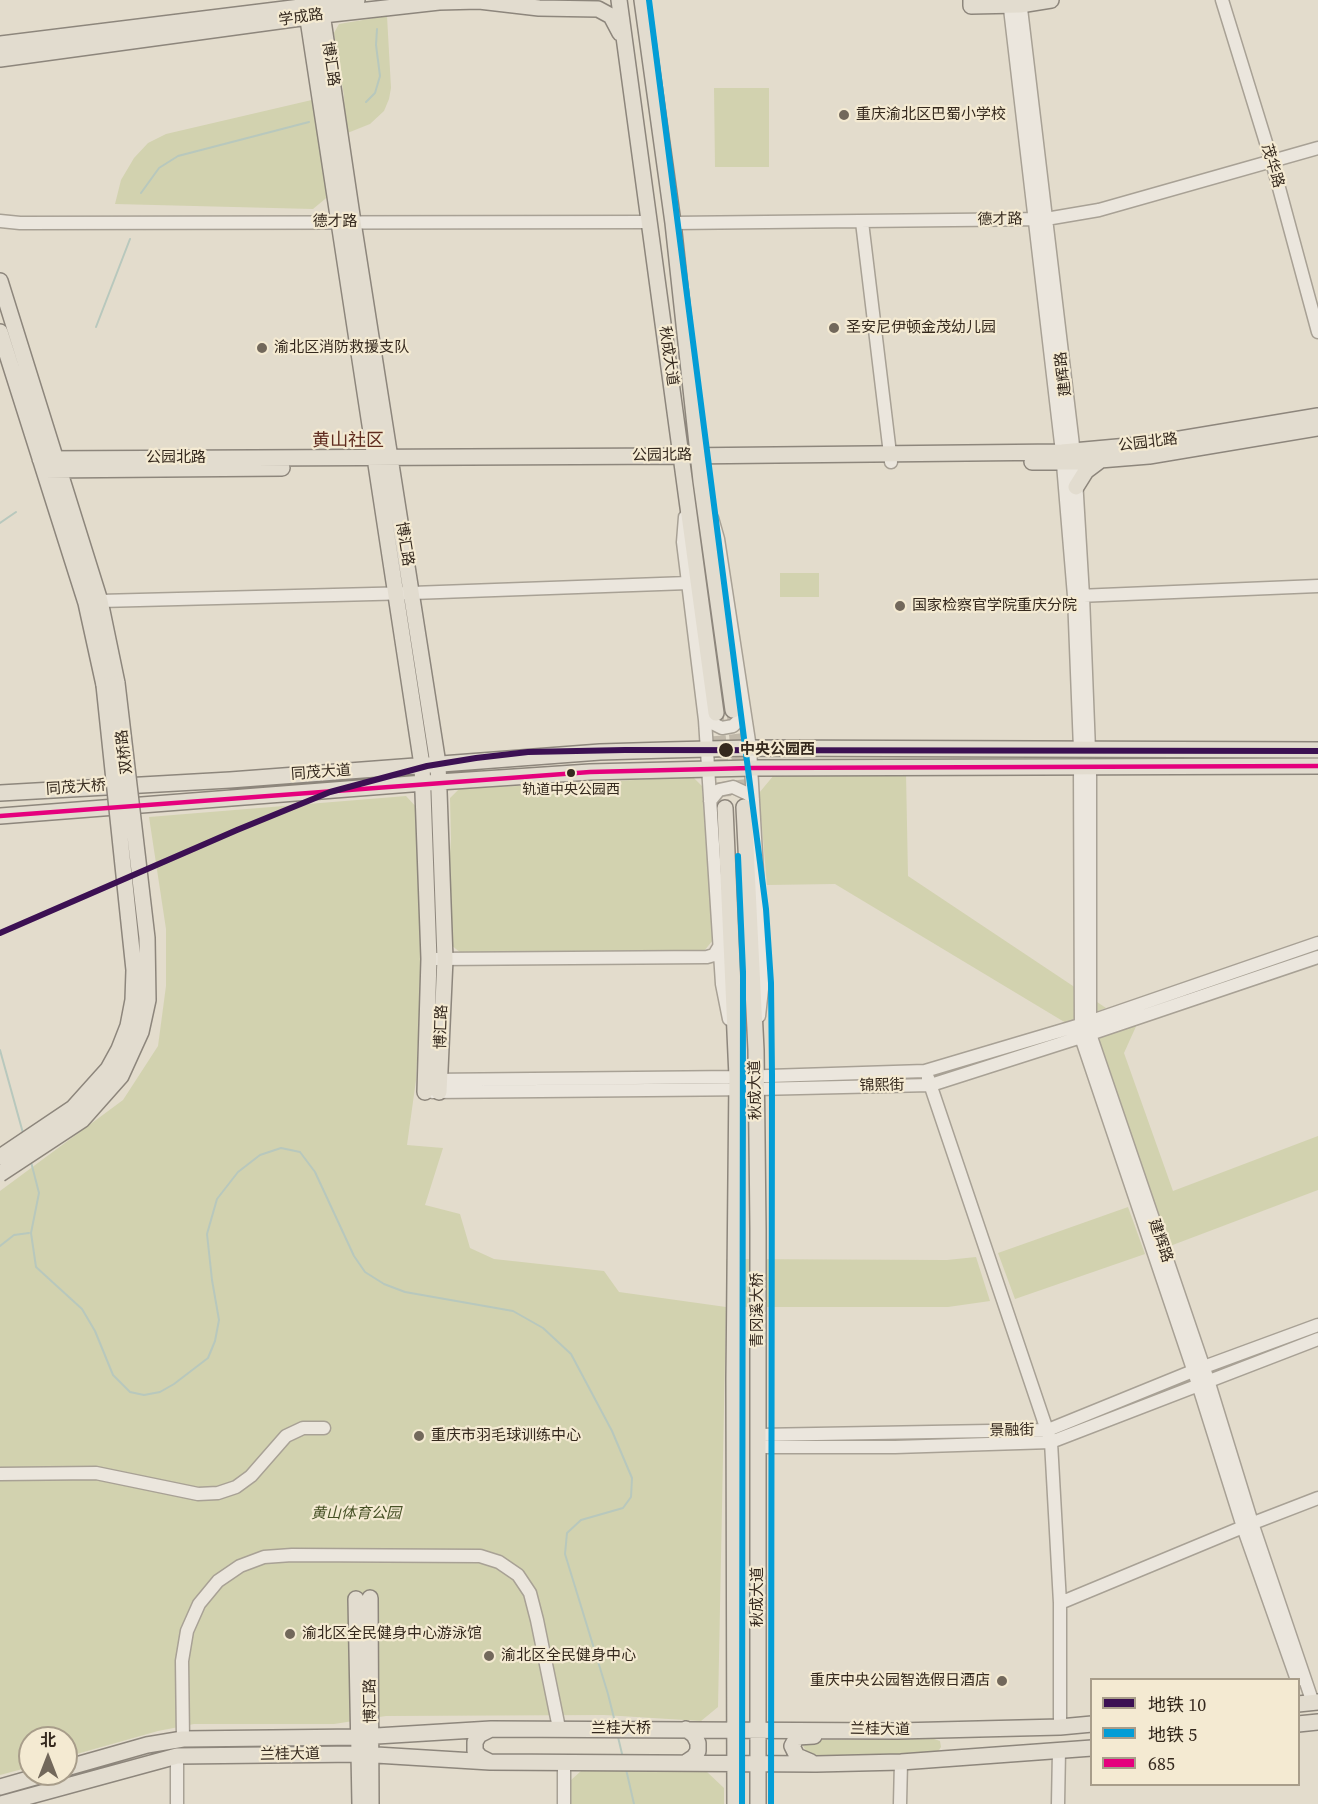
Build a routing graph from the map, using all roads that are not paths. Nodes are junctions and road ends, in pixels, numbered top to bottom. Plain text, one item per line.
1 (357, 0) edge
2 (619, 0) edge
3 (642, 0) edge
4 (1050, 0) edge
5 (1222, 0) edge
6 (971, 3) edge
7 (1014, 3) edge
8 (314, 7) edge
9 (624, 39) junction
10 (0, 44) edge
11 (0, 58) edge
12 (1318, 148) edge
13 (1272, 162) junction
14 (1040, 220) junction
15 (0, 221) edge
16 (347, 222) junction
17 (650, 222) junction
18 (862, 222) junction
19 (20, 223) junction
20 (673, 223) junction
21 (0, 232) edge
22 (0, 281) edge
23 (1318, 332) edge
24 (8, 341) edge
25 (1318, 417) edge
26 (1318, 428) edge
27 (1068, 457) junction
28 (891, 458) junction
29 (1102, 459) junction
30 (698, 460) junction
31 (681, 461) junction
32 (384, 463) junction
33 (49, 464) junction
34 (1076, 487) junction
35 (686, 495) junction
36 (66, 518) junction
37 (688, 583) junction
38 (1318, 586) edge
39 (404, 594) junction
40 (1078, 596) junction
41 (100, 601) junction
42 (110, 684) junction
43 (739, 710) junction
44 (710, 713) junction
45 (750, 748) junction
46 (707, 749) junction
47 (1085, 750) junction
48 (1318, 750) edge
49 (438, 764) junction
50 (422, 765) junction
51 (1085, 766) junction
52 (1318, 766) edge
53 (751, 768) junction
54 (708, 769) junction
55 (440, 782) junction
56 (424, 783) junction
57 (152, 784) joint
58 (0, 793) edge
59 (710, 801) junction
60 (748, 803) junction
61 (153, 805) joint
62 (725, 808) tunnel mouth
63 (0, 816) edge
64 (1318, 943) edge
65 (720, 945) junction
66 (1318, 957) edge
67 (437, 959) junction
68 (1085, 1029) junction
69 (736, 1051) junction
70 (925, 1071) junction
71 (737, 1083) junction
72 (756, 1083) junction
73 (931, 1085) junction
74 (432, 1086) joint
75 (0, 1156) edge
76 (0, 1174) edge
77 (758, 1229) joint
78 (736, 1231) joint
79 (1318, 1325) edge
80 (1318, 1339) edge
81 (1198, 1370) junction
82 (1203, 1382) junction
83 (758, 1390) joint
84 (324, 1428) dead end
85 (1050, 1436) junction
86 (758, 1441) junction
87 (0, 1474) edge
88 (1318, 1498) edge
89 (1247, 1525) junction
90 (363, 1599) dead end
91 (1060, 1603) junction
92 (735, 1638) joint
93 (1295, 1678) edge
94 (1300, 1687) edge
95 (1309, 1703) edge
96 (1318, 1722) edge
97 (1090, 1724) edge
98 (1300, 1724) edge
99 (1060, 1727) junction
100 (559, 1728) junction
101 (491, 1729) junction
102 (575, 1729) joint
103 (667, 1729) joint
104 (686, 1729) junction
105 (758, 1729) junction
106 (735, 1730) junction
107 (885, 1730) junction
108 (366, 1736) junction
109 (183, 1739) junction
110 (1090, 1748) edge
111 (1059, 1751) junction
112 (366, 1755) junction
113 (177, 1756) junction
114 (490, 1762) junction
115 (901, 1762) junction
116 (564, 1763) junction
117 (678, 1763) junction
118 (735, 1764) junction
119 (758, 1764) junction
120 (816, 1764) junction
121 (78, 1765) edge
122 (18, 1782) edge
123 (0, 1787) edge
124 (1, 1804) edge
125 (177, 1804) edge
126 (360, 1804) edge
127 (371, 1804) edge
128 (564, 1804) edge
129 (735, 1804) edge
130 (758, 1804) edge
131 (900, 1804) edge
132 (1058, 1804) edge

1 - 8 main road, 学成路
2 - 9 main road, 秋成大道
3 - 20 main road, 秋成大道
4 - 7 main road
5 - 13 street, 茂华路
6 - 7 main road
7 - 14 street, 建辉路
8 - 9 main road, 学成路
8 - 10 main road, 学成路
8 - 11 main road, 学成路
8 - 16 main road, 博汇路
9 - 17 main road, 秋成大道
12 - 13 street, 德才路
13 - 14 street, 德才路
13 - 23 street, 茂华路
14 - 18 street, 德才路
14 - 27 street, 建辉路
15 - 19 street, 德才路
16 - 17 street, 德才路
16 - 19 street, 德才路
16 - 32 main road, 博汇路
17 - 31 main road, 秋成大道
18 - 20 street, 德才路
18 - 28 street
19 - 21 street, 德才路
20 - 30 main road, 秋成大道
22 - 24 main road, 双桥路
24 - 33 main road, 双桥路
25 - 27 main road, 公园北路
26 - 29 main road, 公园北路
27 - 28 main road, 公园北路
27 - 29 main road, 公园北路
27 - 34 street, 建辉路
27 - 40 street, 建辉路
28 - 30 main road, 公园北路
29 - 34 main road
30 - 31 main road, 公园北路
30 - 43 main road, 秋成大道
31 - 32 main road, 公园北路
31 - 35 main road, 秋成大道
32 - 33 main road, 公园北路
32 - 39 main road, 博汇路
33 - 36 main road, 双桥路
34 - 40 street, 建辉路
35 - 37 street
35 - 44 main road, 秋成大道
36 - 41 main road, 双桥路
36 - 42 main road, 双桥路
37 - 39 street
37 - 44 street
38 - 40 street
39 - 41 street
39 - 49 main road, 博汇路
39 - 50 main road, 博汇路
40 - 47 street, 建辉路
41 - 42 main road, 双桥路
42 - 75 main road, 双桥路, bridge
42 - 76 main road, 双桥路, bridge
43 - 44 street
43 - 45 street
44 - 46 street
45 - 46 main road, 同茂大道
45 - 47 main road, 同茂大道
45 - 53 street
46 - 49 main road, 同茂大道
46 - 54 street
47 - 48 main road, 同茂大道
49 - 50 main road, 同茂大道
49 - 55 main road, 博汇路
50 - 56 main road, 博汇路
50 - 57 main road, 同茂大道
51 - 52 main road, 同茂大道
51 - 53 main road, 同茂大道
51 - 68 street, 建辉路
53 - 54 main road, 同茂大道
53 - 60 street
54 - 55 main road, 同茂大道
54 - 59 street
55 - 56 main road, 同茂大道
55 - 67 main road, 博汇路
56 - 61 main road, 同茂大道
56 - 67 main road, 博汇路
57 - 58 main road, 同茂大桥, bridge
59 - 60 street
59 - 65 street
60 - 72 main road, 秋成大道
61 - 63 main road, 同茂大桥, bridge
62 - 69 main road, 秋成大道
64 - 68 street, 锦熙街
65 - 67 street
65 - 69 street
66 - 68 street, 锦熙街
67 - 74 main road, 博汇路
68 - 70 street, 锦熙街
68 - 73 street, 锦熙街
68 - 81 street, 建辉路
69 - 71 main road, 秋成大道
70 - 72 street, 锦熙街
70 - 73 street
71 - 72 street, 锦熙街
71 - 74 street, 锦熙街
71 - 78 main road, 秋成大道
72 - 73 street, 锦熙街
72 - 77 main road, 秋成大道
73 - 85 street
77 - 83 main road, 青冈溪大桥
78 - 92 main road, 青冈溪大桥
79 - 81 street, 景融街
80 - 82 street, 景融街
81 - 82 street, 建辉路
81 - 85 street, 景融街
82 - 85 street, 景融街
82 - 89 street, 建辉路
83 - 86 main road, 秋成大道
84 - 87 street
85 - 86 street, 景融街
85 - 91 street
86 - 105 main road, 秋成大道
88 - 89 street
89 - 91 street
89 - 93 street, 建辉路
89 - 95 street, 建辉路
90 - 108 main road, 博汇路
91 - 99 street
92 - 106 main road, 秋成大道
94 - 95 street, 建辉路
96 - 98 main road
97 - 99 main road, 兰桂大道
99 - 107 main road, 兰桂大道
100 - 101 main road, 兰桂大道
100 - 102 main road, 兰桂大道
100 - 109 street
101 - 108 main road, 兰桂大道
101 - 114 main road
102 - 103 main road, 兰桂大桥
103 - 104 main road, 兰桂大道
104 - 106 main road, 兰桂大道
104 - 117 main road
105 - 106 main road, 兰桂大道
105 - 107 main road, 兰桂大道
105 - 119 main road, 秋成大道
106 - 118 main road, 秋成大道
107 - 120 main road
108 - 109 main road, 兰桂大道
108 - 112 main road, 博汇路
109 - 121 main road, 兰桂大道
110 - 111 main road, 兰桂大道
111 - 115 main road, 兰桂大道
111 - 132 street
112 - 113 main road, 兰桂大道
112 - 114 main road, 兰桂大道
112 - 126 main road, 博汇路
112 - 127 main road, 博汇路
113 - 124 main road, 兰桂大道
113 - 125 street
114 - 116 main road, 兰桂大道
115 - 120 main road, 兰桂大道
115 - 131 street
116 - 117 main road, 兰桂大道
116 - 128 street
117 - 118 main road, 兰桂大道
118 - 119 main road, 兰桂大道
118 - 129 main road, 秋成大道
119 - 120 main road, 兰桂大道
119 - 130 main road, 秋成大道
122 - 123 main road

